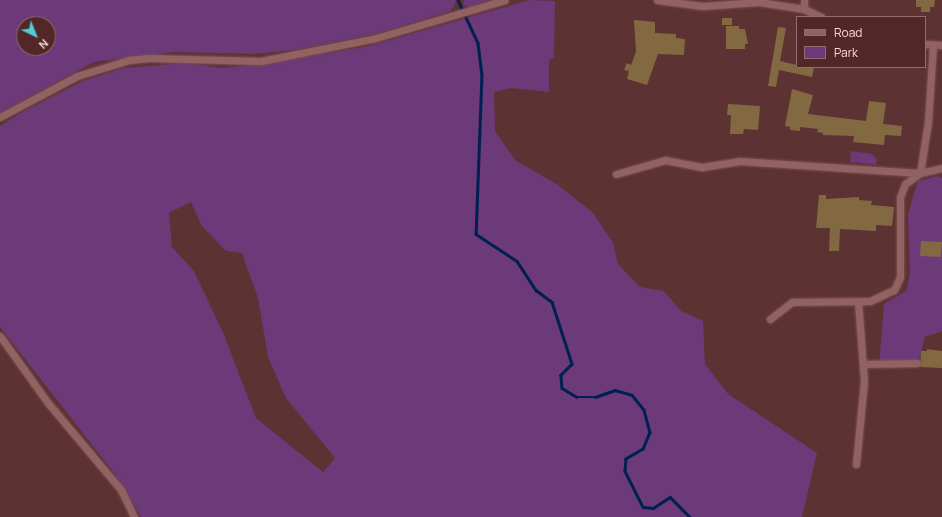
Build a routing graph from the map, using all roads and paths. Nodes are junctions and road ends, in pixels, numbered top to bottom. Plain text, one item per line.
1 (505, 0) edge
2 (658, 0) edge
3 (804, 0) edge
4 (691, 2) edge
5 (804, 9) junction
6 (819, 16) edge
7 (926, 44) edge
8 (934, 45) junction
9 (942, 45) edge
10 (0, 117) edge
11 (942, 168) edge
12 (920, 173) junction
13 (616, 174) dead end
14 (858, 302) junction
15 (770, 319) dead end
16 (0, 336) edge
17 (917, 363) dead end
18 (863, 364) junction
19 (856, 464) dead end
20 (134, 517) edge

1 - 10 street
2 - 4 street
3 - 5 street
4 - 5 street
5 - 6 street
7 - 8 street
8 - 9 street
8 - 12 street
11 - 12 street
12 - 13 street
12 - 14 street
14 - 15 street
14 - 18 street
16 - 20 street
17 - 18 street
18 - 19 street

